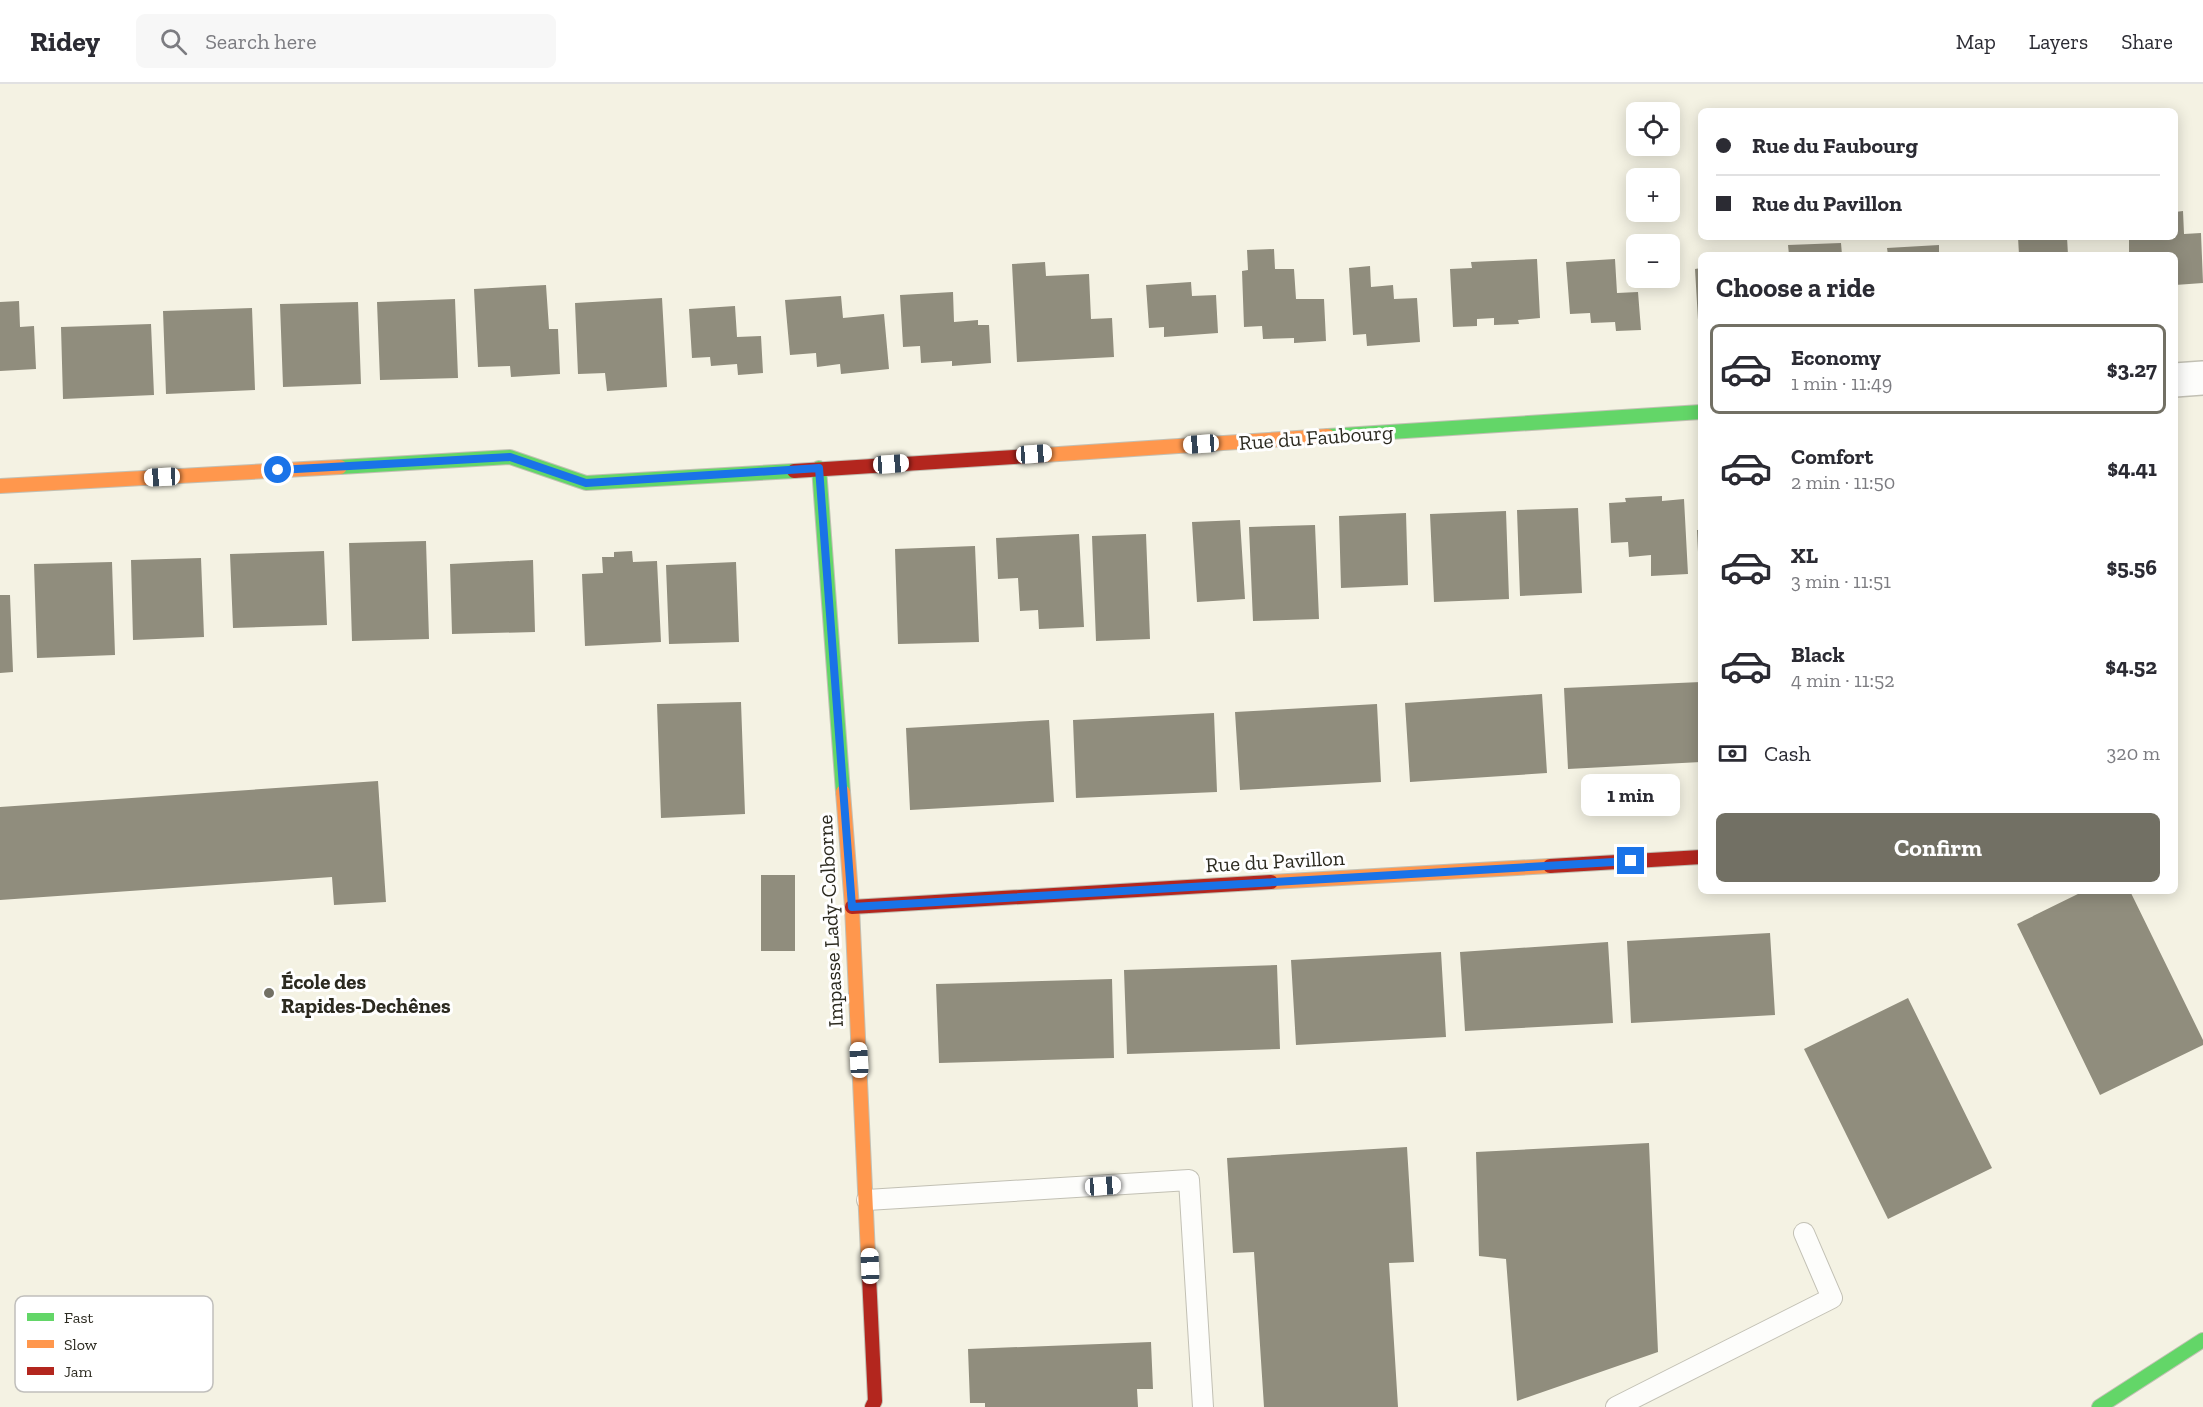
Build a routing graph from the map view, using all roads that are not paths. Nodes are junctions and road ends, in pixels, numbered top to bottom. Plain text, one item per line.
1 (2203, 378) edge
2 (2178, 380) edge
3 (1698, 412) edge
4 (819, 468) junction
5 (0, 486) edge
6 (1698, 857) edge
7 (852, 907) junction
8 (867, 1200) junction
9 (1804, 1233) dead end
10 (2203, 1340) edge
11 (872, 1407) edge
12 (1203, 1407) edge
13 (1616, 1407) edge
14 (2099, 1407) edge

1 - 2 street
3 - 4 street, Rue du Faubourg
4 - 5 street, Rue du Faubourg
4 - 7 street, Impasse Lady-Colborne
6 - 7 street, Rue du Pavillon
7 - 8 street, Impasse Lady-Colborne
8 - 11 street, Impasse Lady-Colborne
8 - 12 lane
9 - 13 lane
10 - 14 street

